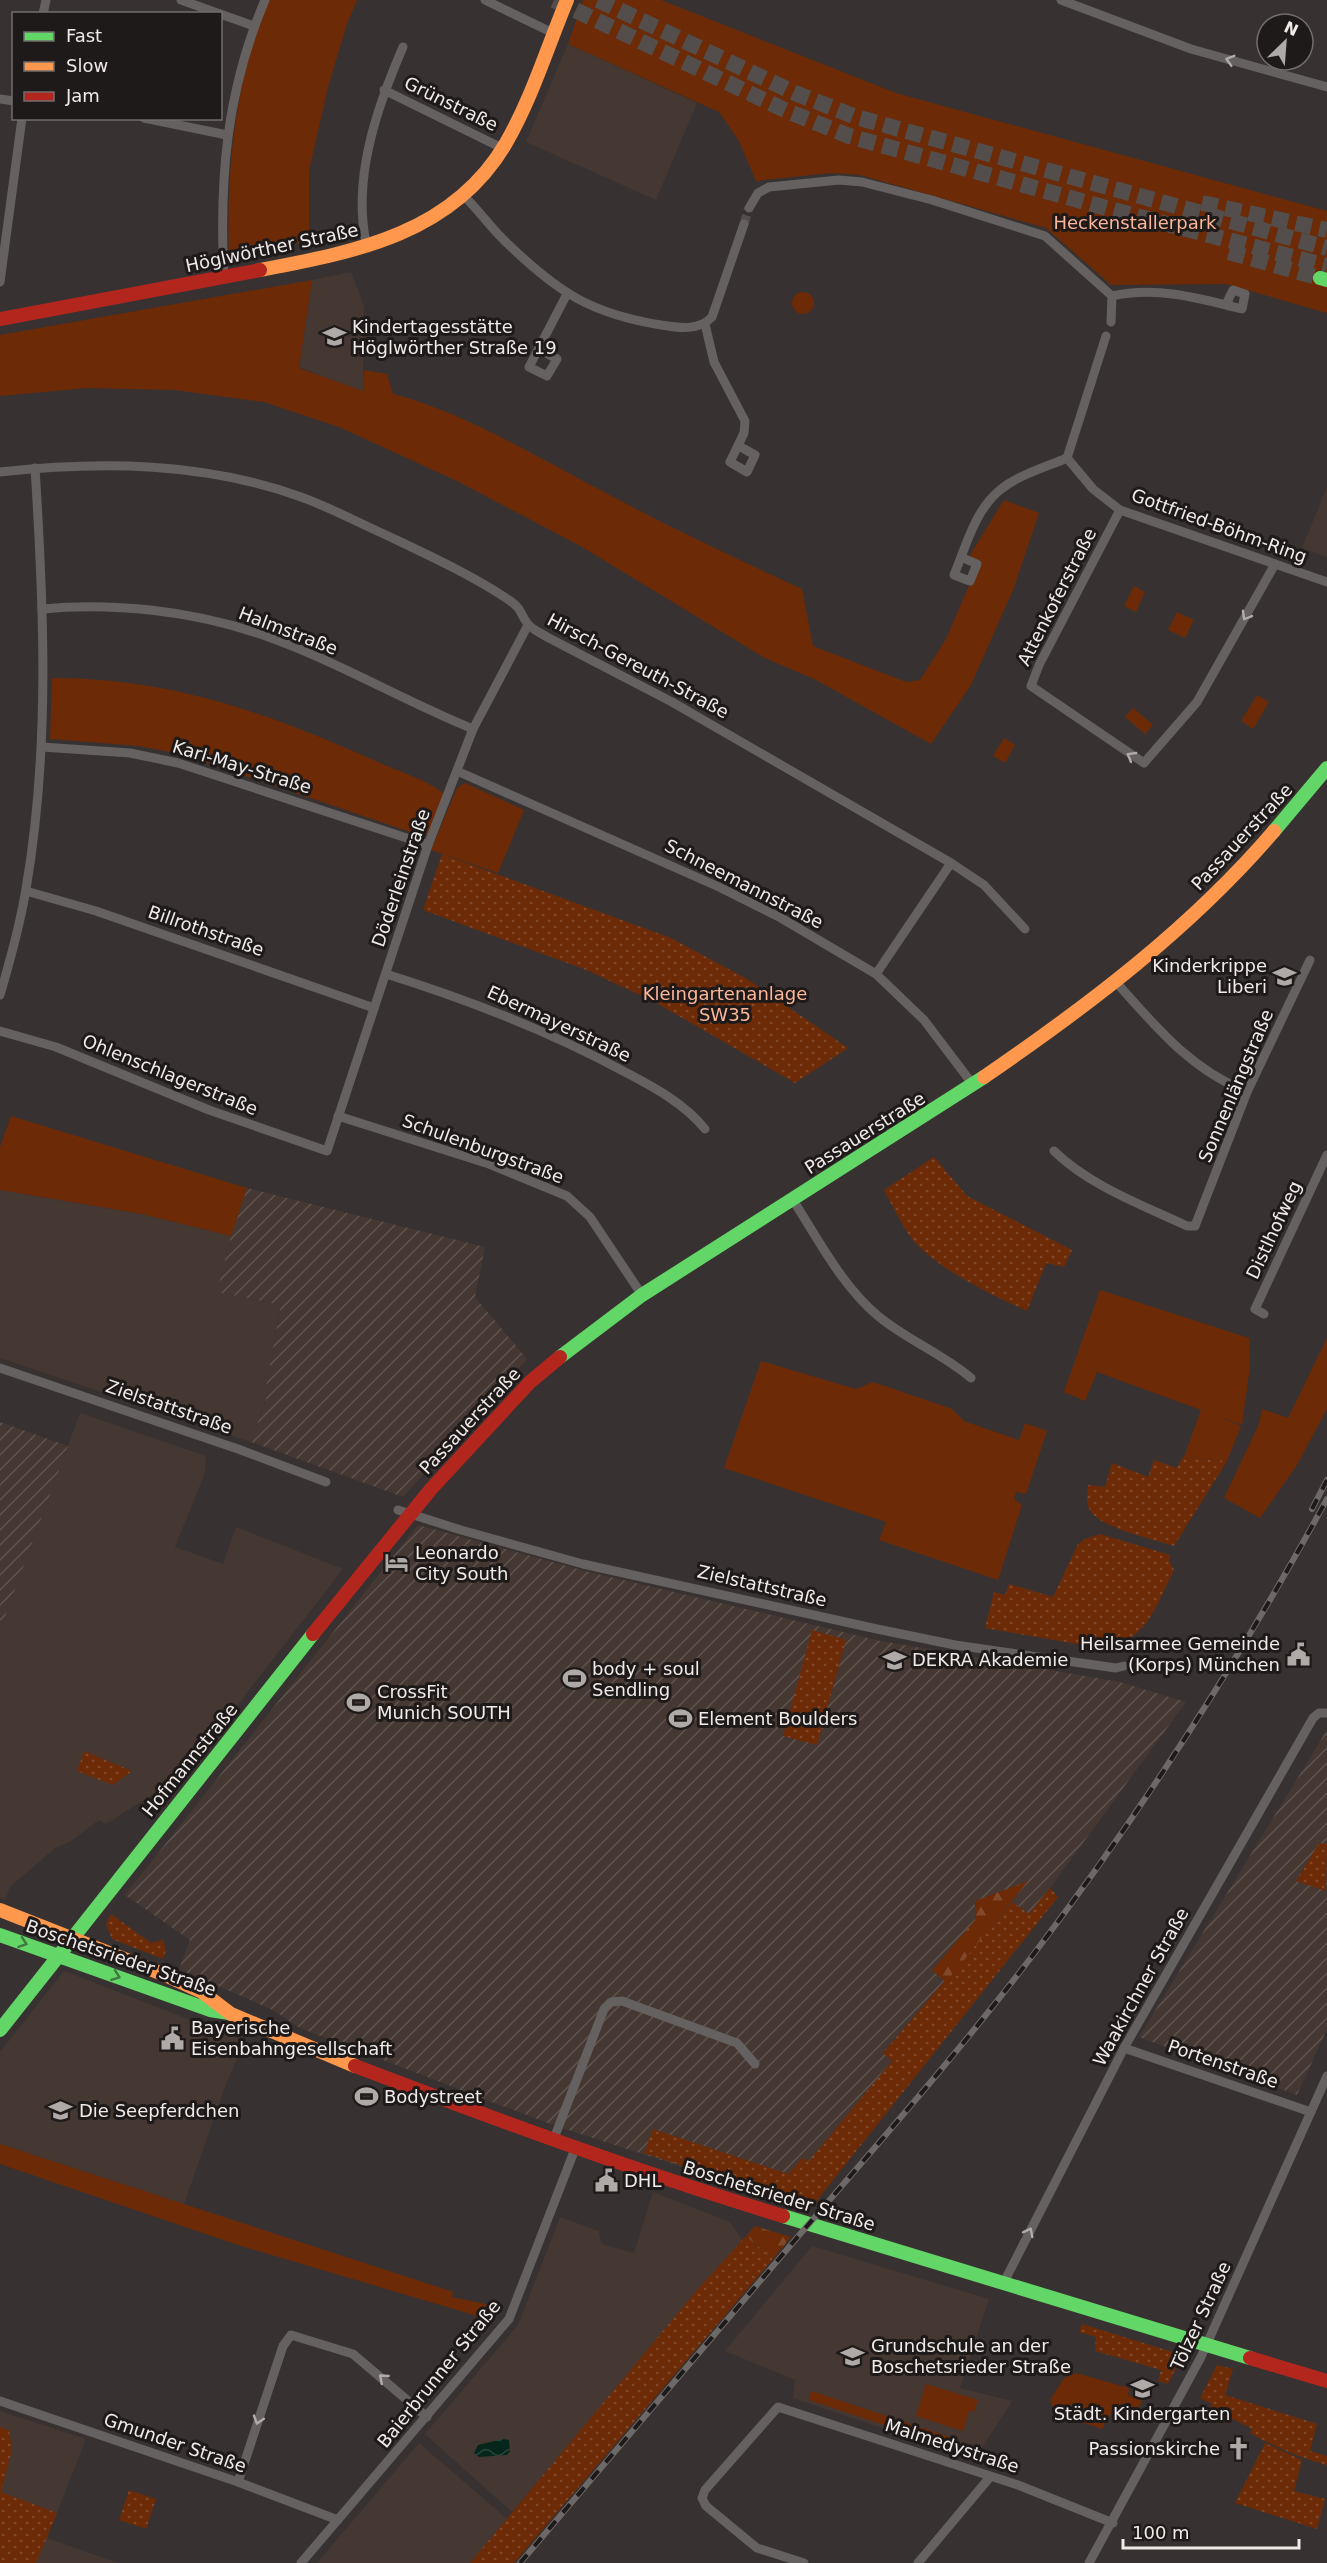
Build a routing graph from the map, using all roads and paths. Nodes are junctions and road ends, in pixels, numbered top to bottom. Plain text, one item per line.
1 (181, 0) edge
2 (265, 0) edge
3 (485, 0) edge
4 (567, 0) edge
5 (1061, 0) edge
6 (214, 12) edge
7 (222, 15) edge
8 (254, 26) junction
9 (553, 33) junction
10 (404, 47) dead end
11 (1327, 87) edge
12 (384, 90) junction
13 (22, 120) edge
14 (154, 120) edge
15 (227, 135) junction
16 (502, 148) junction
17 (462, 194) junction
18 (749, 208) tunnel mouth
19 (744, 224) tunnel mouth
20 (367, 247) junction
21 (224, 279) junction
22 (0, 282) edge
23 (567, 294) junction
24 (1112, 296) junction
25 (1229, 306) dead end
26 (0, 318) edge
27 (1111, 322) dead end
28 (705, 324) junction
29 (1106, 336) dead end
30 (539, 349) dead end
31 (739, 446) dead end
32 (1067, 458) junction
33 (35, 468) junction
34 (0, 472) edge
35 (1120, 510) junction
36 (961, 557) dead end
37 (1275, 564) junction
38 (1327, 582) edge
39 (42, 609) junction
40 (528, 625) junction
41 (473, 729) junction
42 (42, 747) junction
43 (1327, 768) edge
44 (457, 771) junction
45 (428, 845) junction
46 (951, 863) junction
47 (26, 891) junction
48 (1026, 929) dead end
49 (1310, 960) dead end
50 (386, 974) junction
51 (876, 974) junction
52 (1116, 982) junction
53 (0, 995) edge
54 (374, 1008) junction
55 (0, 1031) edge
56 (974, 1086) junction
57 (1247, 1092) junction
58 (338, 1116) junction
59 (705, 1129) dead end
60 (327, 1151) joint
61 (1054, 1151) dead end
62 (1327, 1155) edge
63 (793, 1200) junction
64 (642, 1295) junction
65 (1264, 1314) dead end
66 (0, 1368) edge
67 (971, 1378) dead end
68 (326, 1482) dead end
69 (404, 1511) junction
70 (1124, 1666) dead end
71 (1323, 1713) edge
72 (0, 1911) edge
73 (0, 1935) edge
74 (74, 1939) junction
75 (61, 1956) junction
76 (231, 2014) junction
77 (0, 2030) edge
78 (1124, 2048) junction
79 (755, 2064) dead end
80 (1327, 2076) edge
81 (1311, 2112) junction
82 (553, 2141) junction
83 (575, 2149) junction
84 (1003, 2284) junction
85 (1207, 2344) junction
86 (1327, 2381) edge
87 (0, 2401) edge
88 (427, 2417) junction
89 (990, 2477) junction
90 (238, 2482) junction
91 (338, 2520) junction
92 (1113, 2523) junction
93 (301, 2563) edge
94 (804, 2563) edge
95 (918, 2563) edge
96 (1089, 2563) edge

1 - 6 street
2 - 8 street
3 - 9 street
4 - 9 street, Höglwörther Straße
11 -> 5 street
7 - 8 street
8 - 15 street
9 - 16 street, Höglwörther Straße
10 - 12 street, Grünstraße
12 - 16 street, Grünstraße
12 - 20 street, Grünstraße
13 - 22 street
14 - 15 street
15 - 21 street
16 - 17 street, Höglwörther Straße
17 - 20 street, Höglwörther Straße
17 - 23 street
18 - 24 street
19 - 28 street
20 - 21 street, Höglwörther Straße
21 - 26 street, Höglwörther Straße
23 - 28 street
23 - 30 street
24 - 25 street
24 - 27 street
28 - 31 street
29 - 32 street
32 - 35 street, Gottfried-Böhm-Ring
32 - 36 street
33 - 34 street, Hirsch-Gereuth-Straße
33 - 39 street
33 - 40 street, Hirsch-Gereuth-Straße
35 - 37 street, Gottfried-Böhm-Ring
37 -> 35 street, Attenkoferstraße
37 - 38 street, Gottfried-Böhm-Ring
39 - 41 street, Halmstraße
39 - 42 street
40 - 41 street, Döderleinstraße
40 - 46 street, Hirsch-Gereuth-Straße
41 - 44 street, Döderleinstraße
42 - 45 street, Karl-May-Straße
42 - 47 street
43 - 52 street, Passauerstraße
44 - 45 street, Döderleinstraße
44 - 51 street, Schneemannstraße
45 - 50 street, Döderleinstraße
46 - 48 street, Hirsch-Gereuth-Straße
46 - 51 street
47 - 53 street
47 - 54 street, Billrothstraße
49 - 57 street, Sonnenlängstraße
50 - 54 street, Döderleinstraße
50 - 59 street, Ebermayerstraße
51 - 56 street, Schneemannstraße
52 - 56 street, Passauerstraße
52 - 57 street
54 - 58 street, Döderleinstraße
55 - 60 street, Ohlenschlagerstraße
56 - 63 street, Passauerstraße
57 - 61 street, Sonnenlängstraße
58 - 60 street, Döderleinstraße
58 - 64 street, Schulenburgstraße
62 - 65 street, Distlhofweg
63 - 64 street, Passauerstraße
63 - 67 street
64 - 69 street, Passauerstraße
66 - 68 street, Zielstattstraße
69 - 70 street, Zielstattstraße
69 - 74 street, Hofmannstraße
71 - 78 street, Waakirchner Straße
72 - 74 street, Boschetsrieder Straße
73 -> 75 street, Boschetsrieder Straße
74 - 75 street, Hofmannstraße
74 - 76 street, Boschetsrieder Straße
75 -> 76 street, Boschetsrieder Straße
75 - 77 street, Hofmannstraße
76 - 82 street, Boschetsrieder Straße
78 - 81 street, Portenstraße
84 -> 78 street, Waakirchner Straße
79 - 82 street
80 - 81 street, Tölzer Straße
81 - 85 street, Tölzer Straße
82 - 83 street, Boschetsrieder Straße
83 - 84 street, Boschetsrieder Straße
83 - 88 street, Baierbrunner Straße
84 - 85 street, Boschetsrieder Straße
85 - 86 street, Boschetsrieder Straße
85 - 92 street, Tölzer Straße
87 - 90 street, Gmunder Straße
88 -> 90 street
88 - 91 street, Baierbrunner Straße
89 - 92 street, Malmedystraße
89 - 94 street, Malmedystraße
89 - 95 street
90 - 91 street, Gmunder Straße
91 - 93 street, Baierbrunner Straße
92 - 96 street, Tölzer Straße

